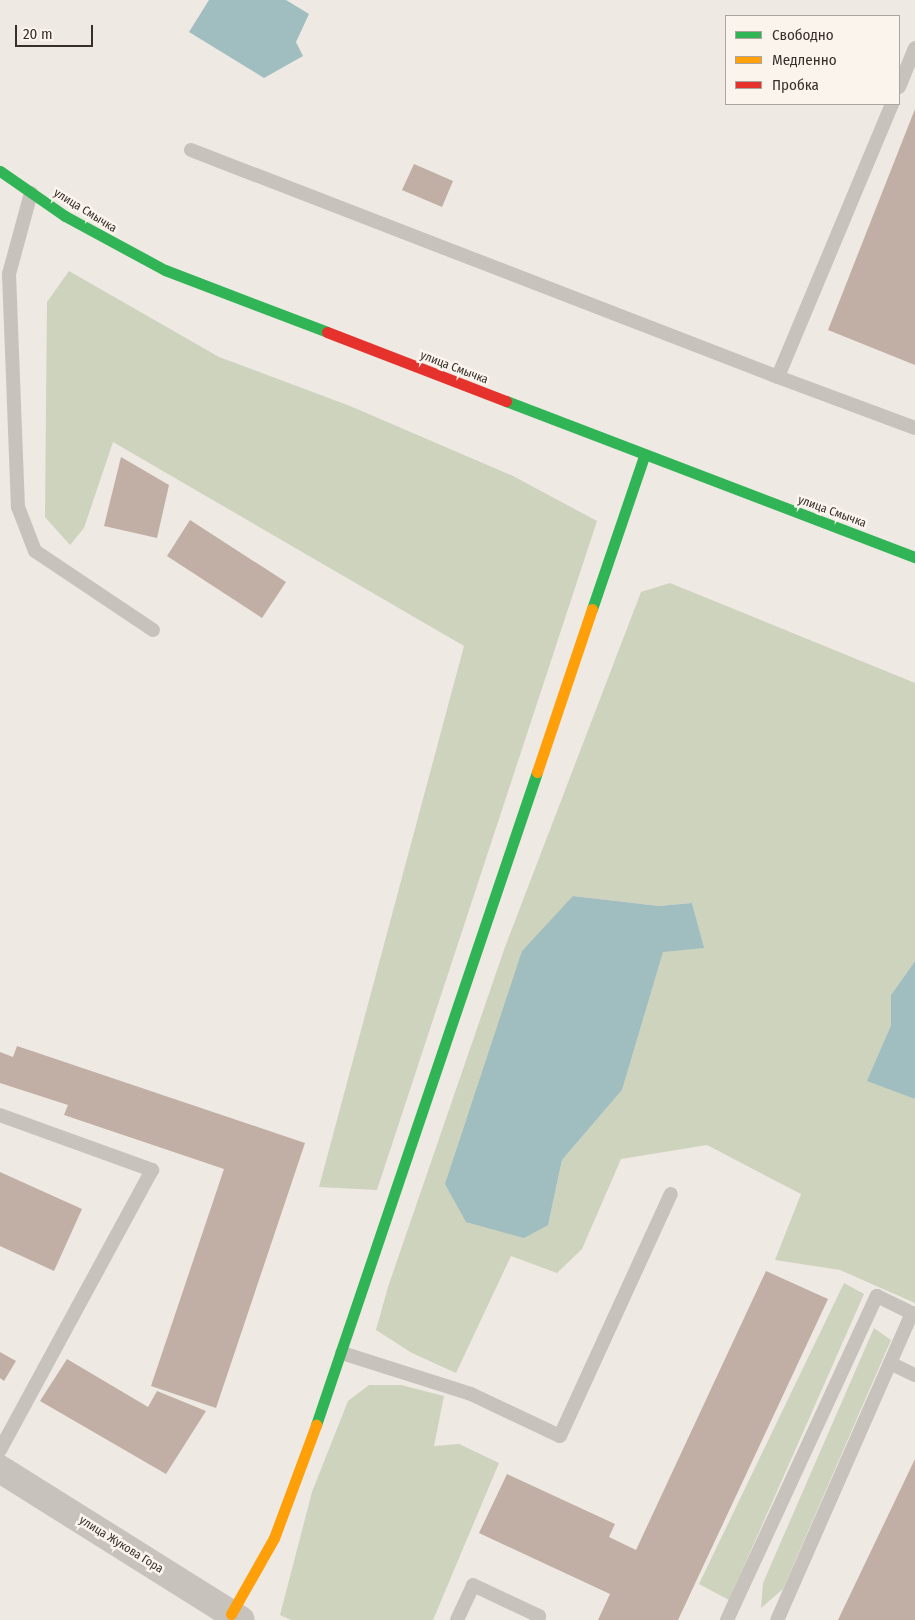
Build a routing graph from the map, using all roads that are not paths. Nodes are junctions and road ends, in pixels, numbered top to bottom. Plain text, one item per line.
1 (915, 48) edge
2 (900, 85) edge
3 (892, 105) edge
4 (191, 150) dead end
5 (0, 171) edge
6 (31, 193) junction
7 (778, 377) junction
8 (915, 428) edge
9 (644, 456) junction
10 (915, 557) edge
11 (153, 630) dead end
12 (0, 1115) edge
13 (671, 1194) dead end
14 (342, 1353) junction
15 (890, 1363) junction
16 (915, 1375) edge
17 (0, 1450) edge
18 (0, 1469) edge
19 (226, 1615) edge
20 (457, 1620) edge
21 (538, 1620) edge
22 (727, 1620) edge
23 (777, 1620) edge

1 - 2 lane
3 - 7 lane
4 - 7 lane
5 - 6 street, улица Смычка
6 - 9 street, улица Смычка
6 - 11 lane
7 - 8 lane
9 - 10 street, улица Смычка
9 - 14 street
12 - 17 lane
13 - 14 lane
14 - 19 street
15 - 16 lane
15 - 22 lane
15 - 23 lane
18 - 19 street, улица Жукова Гора
20 - 21 lane

